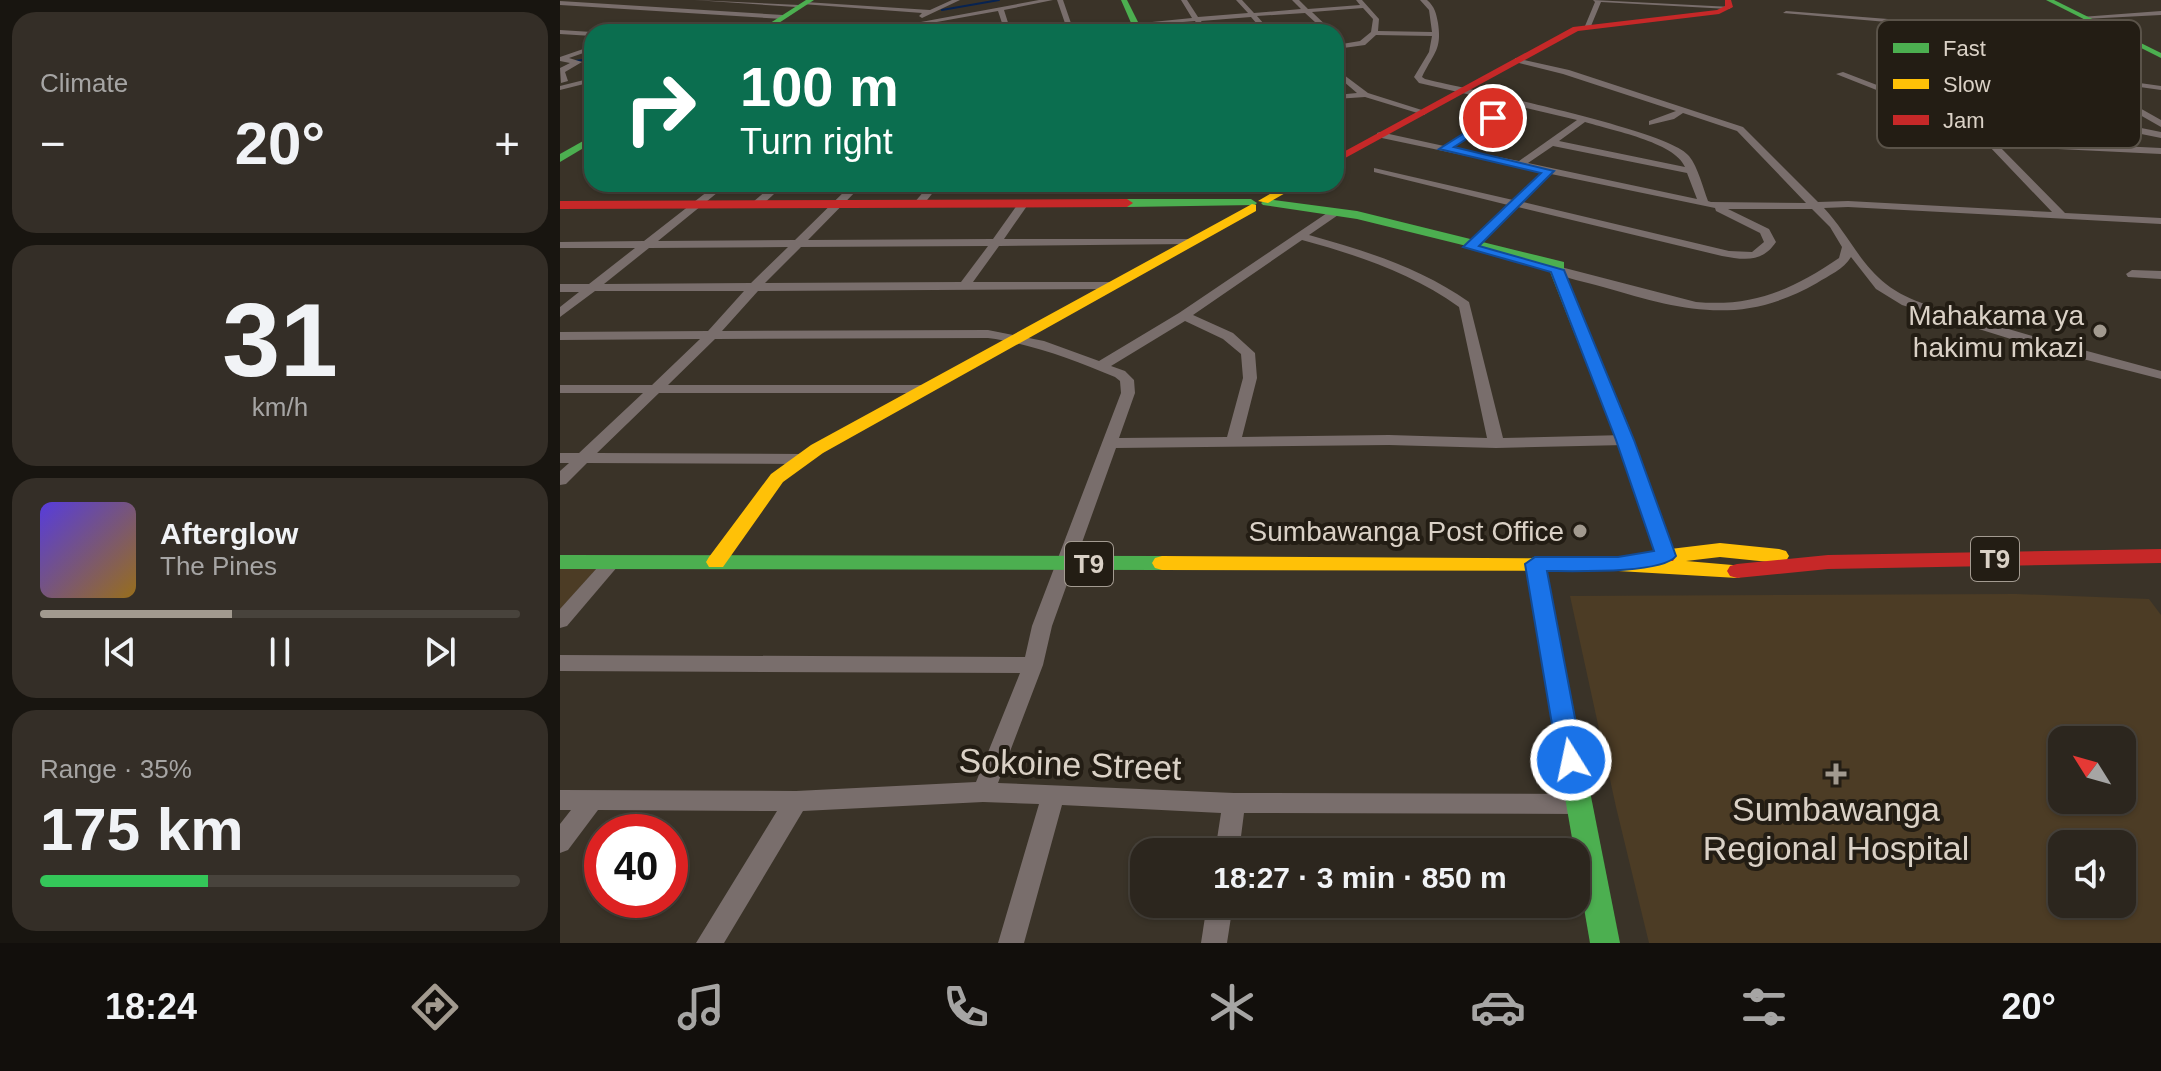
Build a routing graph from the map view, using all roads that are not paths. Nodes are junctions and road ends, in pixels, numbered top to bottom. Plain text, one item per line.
1 (641, 0) edge
2 (697, 0) edge
3 (957, 0) edge
4 (1050, 0) edge
5 (1060, 0) edge
6 (1124, 0) edge
7 (1184, 0) edge
8 (1239, 0) edge
9 (1295, 0) edge
10 (1359, 0) edge
11 (1423, 0) edge
12 (1597, 0) edge
13 (2049, 0) edge
14 (674, 1) edge
15 (560, 3) edge
16 (1728, 4) edge
17 (1366, 6) junction
18 (796, 7) edge
19 (646, 9) junction
20 (1001, 9) junction
21 (1305, 11) junction
22 (931, 12) junction
23 (1786, 13) dead end
24 (2161, 13) edge
25 (1252, 15) junction
26 (2084, 17) junction
27 (1195, 19) junction
28 (1877, 20) edge
29 (2090, 20) edge
30 (767, 24) edge
31 (772, 24) edge
32 (908, 24) edge
33 (926, 24) edge
34 (1006, 24) edge
35 (1068, 24) edge
36 (1135, 24) edge
37 (1163, 24) edge
38 (1199, 24) edge
39 (1260, 24) edge
40 (1320, 24) edge
41 (1588, 26) junction
42 (560, 32) edge
43 (581, 33) junction
44 (584, 33) edge
45 (1374, 33) junction
46 (1438, 34) junction
47 (560, 39) edge
48 (1346, 46) joint
49 (2141, 46) edge
50 (1344, 48) edge
51 (584, 51) edge
52 (2161, 56) edge
53 (560, 59) edge
54 (1518, 60) junction
55 (1840, 74) dead end
56 (584, 80) edge
57 (1344, 80) edge
58 (561, 84) edge
59 (2141, 85) edge
60 (1877, 87) edge
61 (2161, 88) edge
62 (1463, 91) junction
63 (1364, 95) junction
64 (1344, 96) edge
65 (1517, 103) junction
66 (1681, 111) junction
67 (1424, 112) junction
68 (2141, 112) edge
69 (1584, 119) junction
70 (1652, 123) dead end
71 (2161, 124) edge
72 (2141, 131) edge
73 (1380, 135) junction
74 (2161, 135) edge
75 (584, 139) edge
76 (584, 140) edge
77 (1553, 143) junction
78 (1996, 148) edge
79 (2097, 148) edge
80 (1445, 149) junction
81 (2161, 151) edge
82 (560, 152) edge
83 (1344, 155) edge
84 (560, 159) edge
85 (1520, 165) junction
86 (1377, 170) dead end
87 (1549, 171) junction
88 (1690, 171) junction
89 (713, 192) edge
90 (771, 192) edge
91 (850, 192) edge
92 (928, 192) edge
93 (1146, 192) edge
94 (1281, 192) edge
95 (919, 203) junction
96 (757, 204) junction
97 (1141, 204) junction
98 (1514, 204) junction
99 (1708, 204) junction
100 (1813, 204) junction
101 (1022, 205) junction
102 (1258, 205) junction
103 (836, 206) junction
104 (560, 207) edge
105 (694, 207) junction
106 (1334, 212) junction
107 (2062, 216) junction
108 (2161, 221) edge
109 (1302, 237) junction
110 (1189, 241) junction
111 (798, 243) junction
112 (995, 243) junction
113 (560, 245) edge
114 (648, 245) junction
115 (1471, 246) junction
116 (1848, 247) junction
117 (1558, 267) junction
118 (2132, 274) dead end
119 (2161, 275) edge
120 (756, 285) junction
121 (965, 285) junction
122 (1111, 285) junction
123 (560, 288) edge
124 (590, 288) junction
125 (560, 313) edge
126 (1184, 316) junction
127 (713, 334) junction
128 (560, 336) edge
129 (1021, 337) junction
130 (1101, 366) junction
131 (2161, 375) edge
132 (654, 388) junction
133 (560, 389) edge
134 (926, 389) junction
135 (1625, 440) junction
136 (1233, 442) junction
137 (1109, 443) junction
138 (1496, 443) junction
139 (583, 457) junction
140 (560, 458) edge
141 (803, 459) junction
142 (560, 480) edge
143 (1726, 550) junction
144 (1697, 551) junction
145 (1666, 556) junction
146 (2161, 556) edge
147 (560, 562) edge
148 (612, 562) junction
149 (716, 562) junction
150 (1828, 562) junction
151 (1064, 564) junction
152 (1535, 564) junction
153 (1618, 564) junction
154 (1708, 572) junction
155 (1737, 572) junction
156 (560, 621) edge
157 (560, 663) edge
158 (1033, 665) junction
159 (983, 792) junction
160 (1053, 795) junction
161 (560, 800) edge
162 (592, 800) junction
163 (796, 801) junction
164 (1234, 803) junction
165 (1579, 804) junction
166 (1229, 838) edge
167 (560, 842) edge
168 (1218, 918) edge
169 (709, 943) edge
170 (1011, 943) edge
171 (1214, 943) edge
172 (1605, 943) edge

1 - 14 street
2 - 18 street
3 - 22 street
4 - 20 street
5 - 35 street
6 - 36 main road
7 - 27 street
8 - 25 street
9 - 21 street
10 - 17 street
11 - 46 street
12 - 16 street
12 - 41 street
13 - 26 main road
14 - 19 street
15 - 19 street
16 - 41 main road
17 - 21 street
17 - 45 street
18 - 19 street
18 - 22 street
18 - 30 main road
18 - 31 main road
20 - 33 street
20 - 34 street
21 - 25 street
21 - 40 street
22 - 32 street
23 - 28 street
24 - 26 street
25 - 27 street
25 - 39 street
26 - 29 main road
27 - 37 street
27 - 38 street
41 - 54 main road
42 - 43 street
43 - 44 street
43 - 47 street
45 - 46 street
45 - 48 street
46 - 62 street
48 - 50 street
49 - 52 main road
51 - 53 street
53 - 58 street
54 - 62 main road
54 - 66 street
55 - 60 street
56 - 58 street
57 - 63 street
59 - 61 street
62 - 65 street
62 - 67 main road
63 - 64 street
63 - 67 street
65 - 69 street
65 - 80 street
66 - 70 street
66 - 100 street
67 - 73 main road
68 - 71 street
69 - 77 street
69 - 88 street
72 - 74 street
73 - 80 street
73 - 83 main road
75 - 82 main road
76 - 84 main road
77 - 85 street
77 - 88 street
78 - 107 street
79 - 81 street
80 - 85 street
85 - 87 street
86 - 98 street
87 - 98 street
87 - 99 street
88 - 99 street
89 - 105 street
90 - 96 street
91 - 103 street
92 - 95 street
93 - 97 main road
94 - 102 main road
95 - 101 main road
95 - 103 main road
96 - 103 main road
96 - 105 main road
97 - 101 main road
97 - 102 main road
98 - 99 street
98 - 115 street
99 - 100 street
100 - 107 street
100 - 116 street
101 - 103 main road
101 - 112 street
102 - 106 main road
102 - 110 main road
103 - 105 main road
103 - 111 street
104 - 105 main road
105 - 114 street
106 - 109 street
106 - 115 main road
107 - 108 street
109 - 126 street
109 - 138 street
110 - 112 street
110 - 122 main road
111 - 112 street
111 - 114 street
111 - 120 street
112 - 121 street
113 - 114 street
114 - 124 street
115 - 117 main road
116 - 117 street
116 - 131 street
117 - 135 main road
118 - 119 street
120 - 121 street
120 - 124 street
120 - 127 street
121 - 122 street
122 - 129 main road
123 - 124 street
124 - 125 street
126 - 130 street
126 - 136 street
127 - 128 street
127 - 129 street
127 - 132 street
129 - 130 street
129 - 134 main road
130 - 137 street
132 - 133 street
132 - 134 street
132 - 139 street
134 - 141 main road
135 - 138 street
135 - 145 main road
136 - 137 street
136 - 138 street
137 - 151 street
139 - 140 street
139 - 141 street
139 - 142 street
141 - 149 main road
143 - 144 main road, T9
143 - 150 main road, T9
143 - 155 main road
144 - 145 main road, T9
144 - 154 main road
145 - 153 main road, T9
146 - 150 main road, T9
147 - 148 main road, T9
148 - 149 main road, T9
148 - 156 street
149 - 151 main road, T9
150 - 155 main road, T9
151 - 152 main road, T9
151 - 158 street
152 - 153 main road, T9
152 - 165 main road
153 - 154 main road, T9
154 - 155 main road, T9
157 - 158 street
158 - 159 street
159 - 160 street, Sokoine Street
159 - 163 street, Sokoine Street
160 - 164 street, Sokoine Street
160 - 170 street
161 - 162 street, Sokoine Street
162 - 163 street, Sokoine Street
162 - 167 street
163 - 169 street
164 - 165 street, Sokoine Street
164 - 166 street
165 - 172 main road
168 - 171 street

